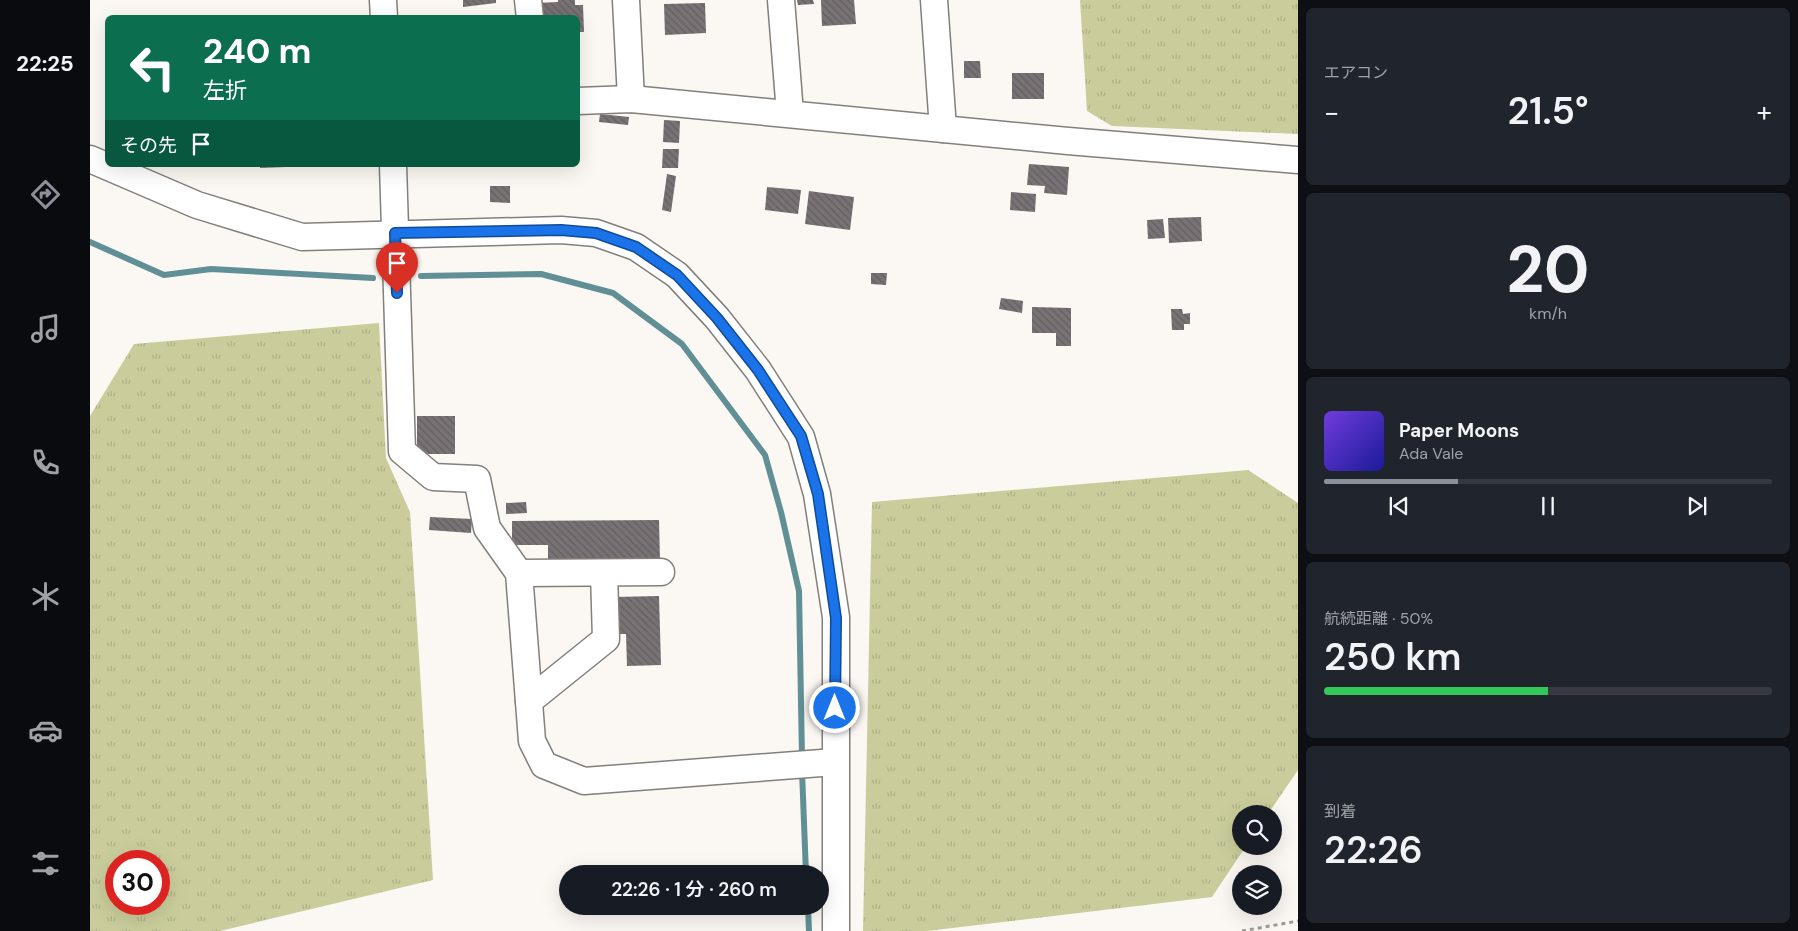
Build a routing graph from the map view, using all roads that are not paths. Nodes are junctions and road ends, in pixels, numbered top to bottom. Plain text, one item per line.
1 (383, 0) edge
2 (528, 0) edge
3 (626, 0) edge
4 (781, 0) edge
5 (934, 0) edge
6 (384, 15) edge
7 (530, 15) edge
8 (631, 99) junction
9 (580, 101) edge
10 (790, 113) junction
11 (943, 128) junction
12 (1298, 160) edge
13 (108, 167) edge
14 (393, 167) edge
15 (395, 233) junction
16 (519, 572) junction
17 (661, 572) dead end
18 (604, 573) junction
19 (529, 701) junction
20 (814, 763) junction
21 (836, 931) edge

1 - 6 street
2 - 7 street
3 - 8 street
4 - 10 street
5 - 11 street
8 - 9 street
8 - 10 street
10 - 11 street
11 - 12 street
13 - 15 street
14 - 15 street
15 - 16 street
15 - 20 street
16 - 18 street
16 - 19 street
17 - 18 street
18 - 19 street
19 - 20 street
20 - 21 street

